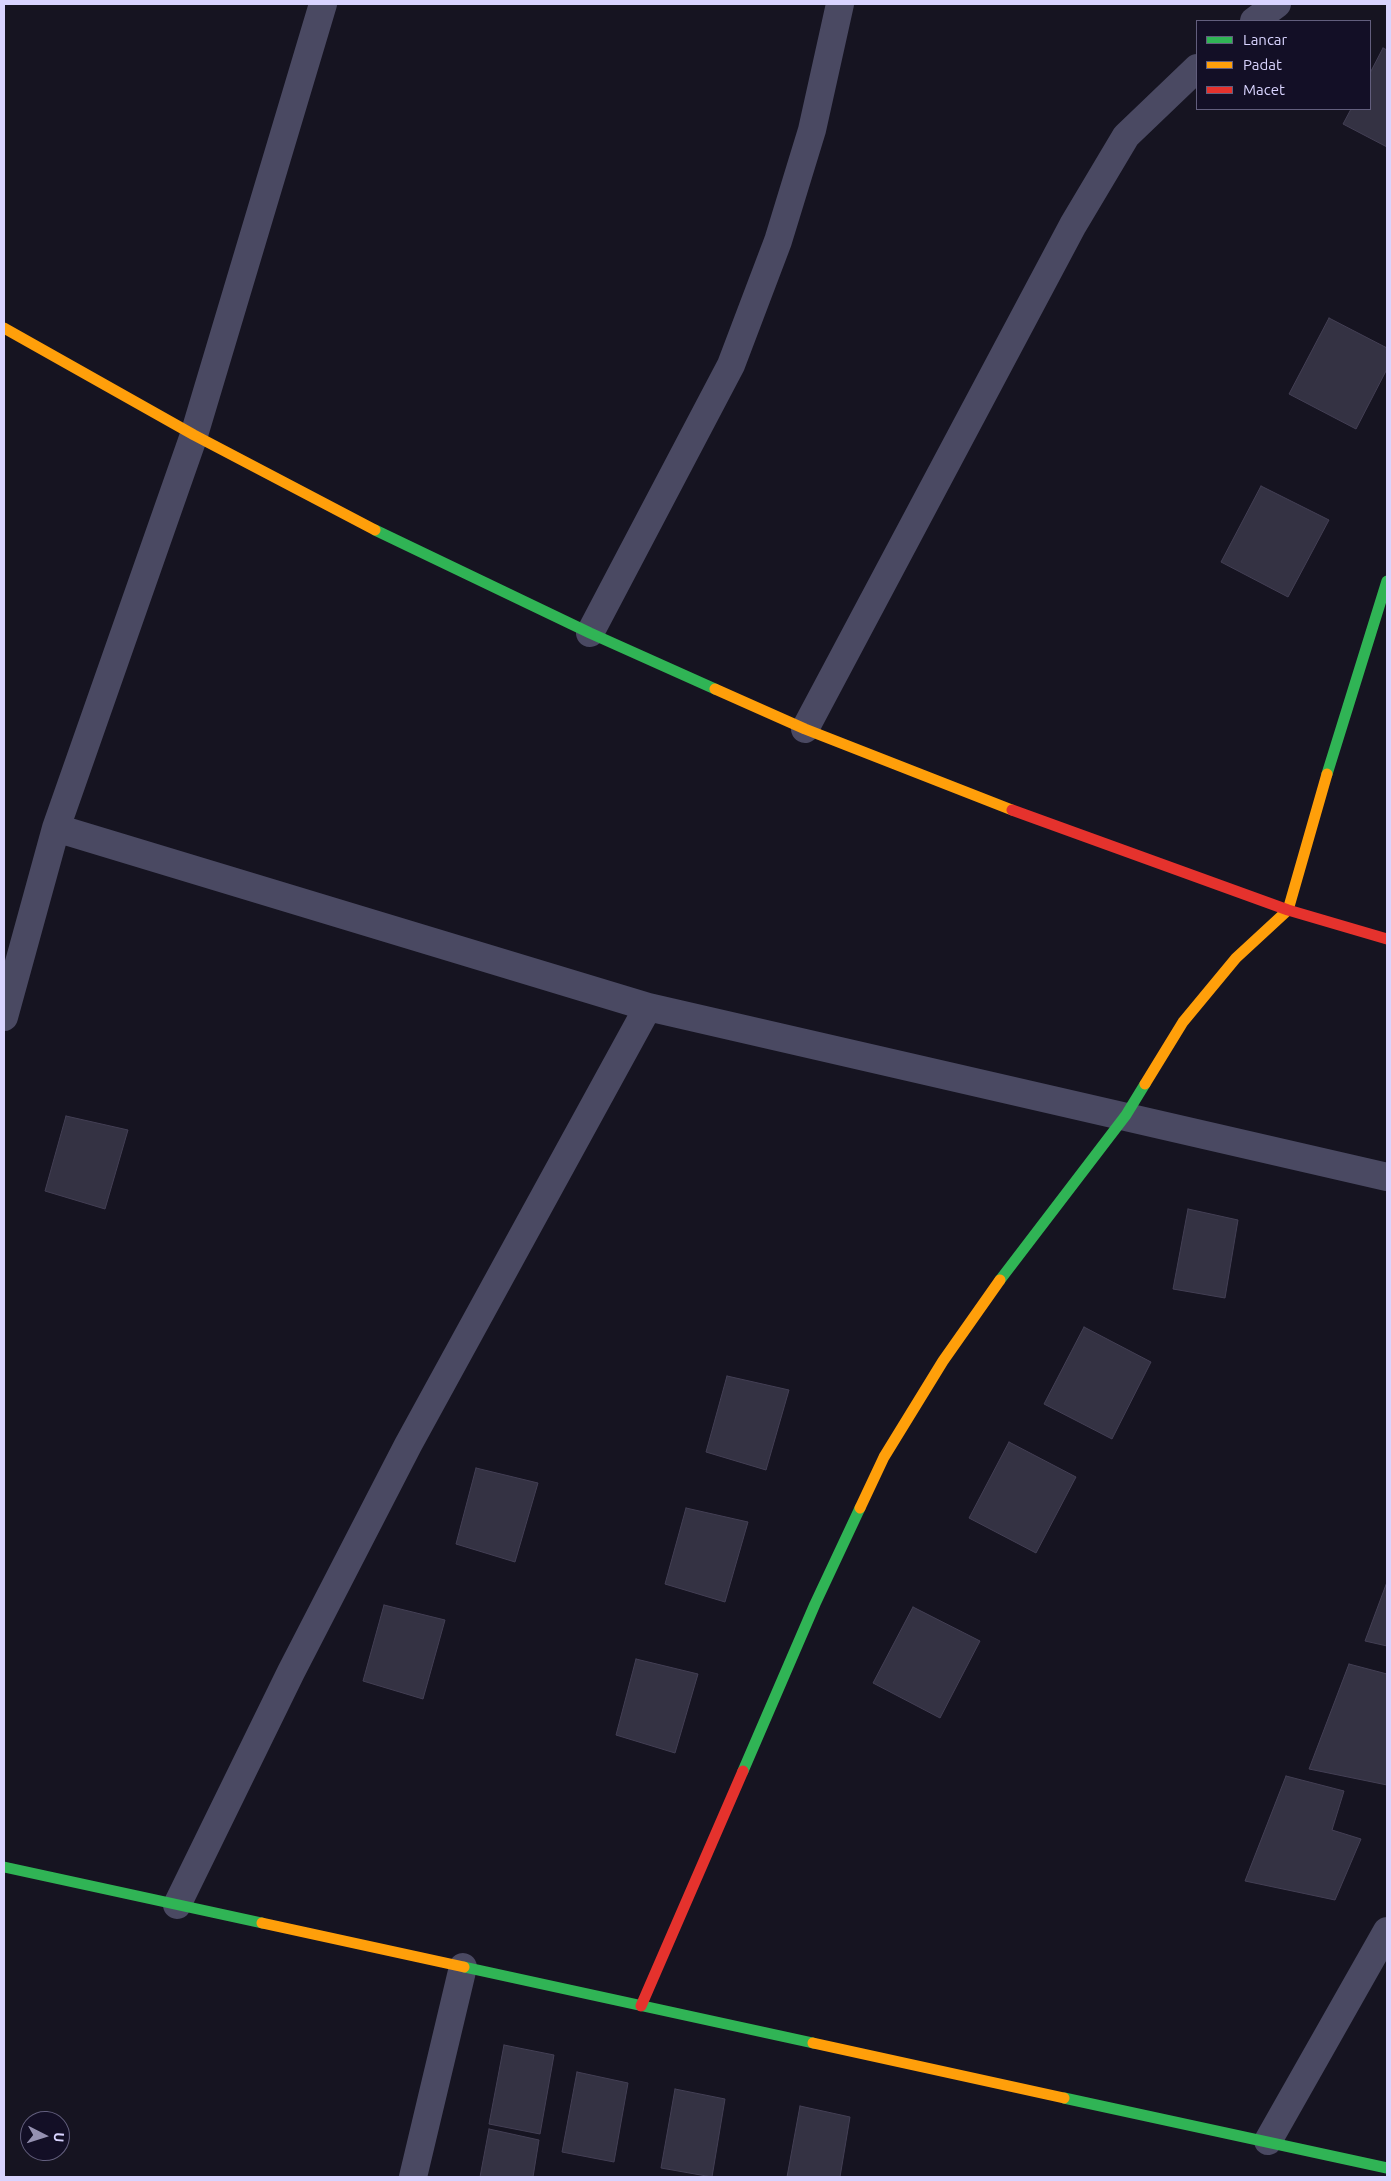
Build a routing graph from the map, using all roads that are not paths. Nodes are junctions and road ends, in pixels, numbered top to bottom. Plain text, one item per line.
1 (323, 4) edge
2 (840, 4) edge
3 (1277, 4) edge
4 (1255, 20) edge
5 (1196, 69) edge
6 (4, 328) edge
7 (194, 435) junction
8 (1387, 581) edge
9 (590, 633) junction
10 (805, 729) junction
11 (56, 828) junction
12 (1288, 910) junction
13 (1387, 939) edge
14 (648, 1007) junction
15 (4, 1017) edge
16 (1126, 1115) junction
17 (1387, 1177) edge
18 (4, 1867) edge
19 (177, 1905) junction
20 (1387, 1931) edge
21 (463, 1967) junction
22 (641, 2006) junction
23 (1268, 2141) junction
24 (1387, 2168) edge
25 (413, 2177) edge

1 - 7 street
2 - 9 street
3 - 4 street
5 - 10 street
6 - 7 street
7 - 9 street
7 - 11 street
8 - 12 street
9 - 10 street
10 - 12 street
11 - 14 street
11 - 15 street
12 - 13 street
12 - 16 street
14 - 16 street
14 - 19 street
16 - 17 street
16 - 22 street
18 - 19 street
19 - 21 street
20 - 23 street
21 - 22 street
21 - 25 street
22 - 23 street
23 - 24 street

